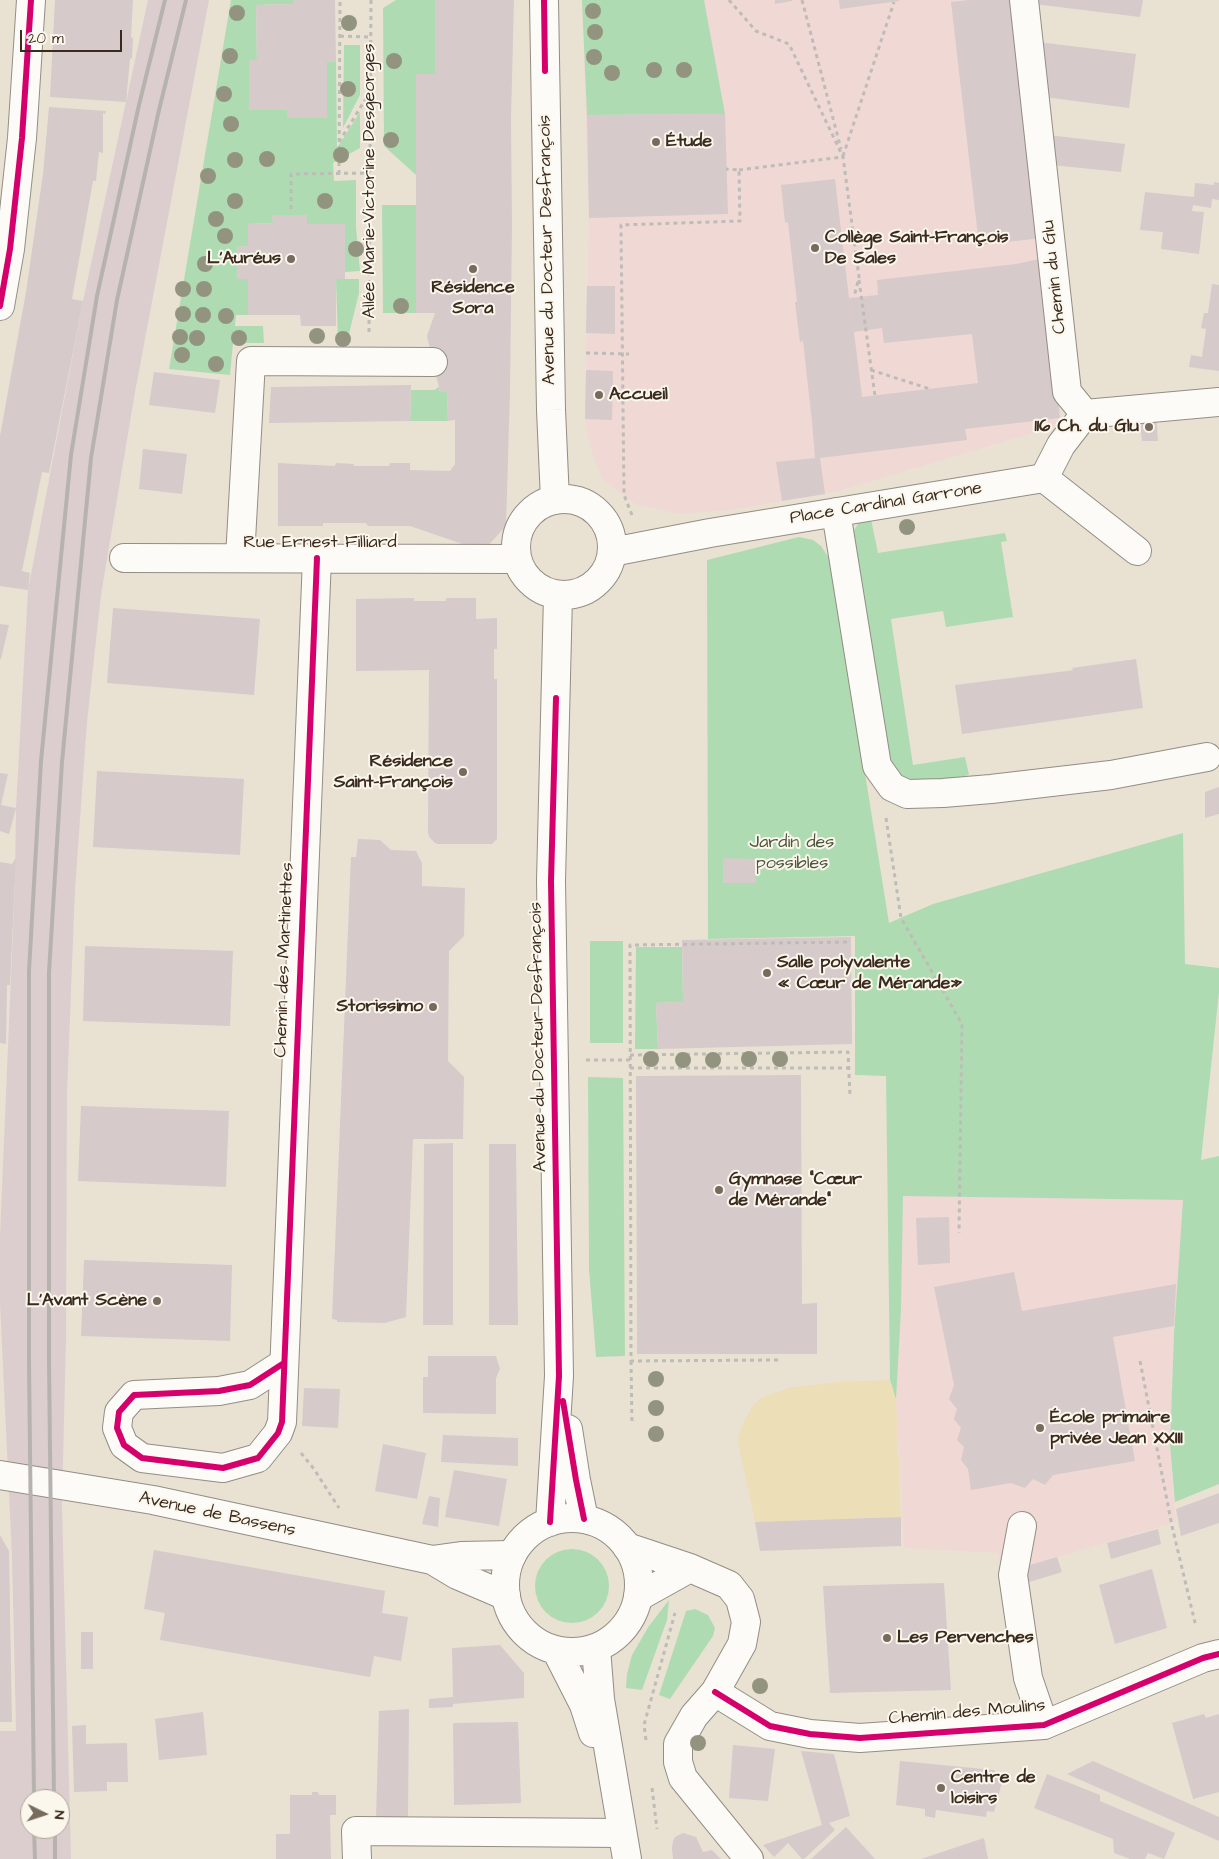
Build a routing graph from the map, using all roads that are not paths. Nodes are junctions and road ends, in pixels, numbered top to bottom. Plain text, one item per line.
1 (31, 0) edge
2 (544, 0) edge
3 (1024, 0) edge
4 (0, 306) edge
5 (433, 362) dead end
6 (1219, 402) edge
7 (1085, 414) junction
8 (1044, 478) junction
9 (555, 500) junction
10 (836, 512) junction
11 (1137, 551) dead end
12 (612, 552) junction
13 (124, 558) dead end
14 (240, 558) junction
15 (317, 558) junction
16 (516, 559) junction
17 (558, 596) junction
18 (1207, 757) dead end
19 (284, 1363) junction
20 (560, 1376) junction
21 (0, 1475) edge
22 (584, 1519) junction
23 (550, 1522) junction
24 (1022, 1526) dead end
25 (627, 1547) junction
26 (512, 1555) junction
27 (432, 1560) junction
28 (690, 1568) junction
29 (506, 1596) junction
30 (638, 1597) junction
31 (596, 1648) junction
32 (556, 1650) junction
33 (1211, 1656) edge
34 (715, 1692) junction
35 (1044, 1725) junction
36 (622, 1836) edge
37 (357, 1859) edge
38 (749, 1859) edge

1 - 4 street
2 - 9 street, Avenue du Docteur Desfrançois
3 - 7 street, Chemin du Glu
5 - 14 street
6 - 7 street
7 - 8 street
8 - 10 street, Place Cardinal Garrone
8 - 11 street
9 - 12 street
9 - 16 street
10 - 12 street, Place Cardinal Garrone
10 - 18 street
12 - 17 street
13 - 14 street, Rue Ernest Filliard
14 - 15 street, Rue Ernest Filliard
15 - 16 street, Rue Ernest Filliard
15 - 19 street, Chemin des Martinettes
16 - 17 street
17 - 20 street, Avenue du Docteur Desfrançois
19 - 19 street, Chemin des Martinettes
20 - 22 street
20 - 23 street
21 - 27 street, Avenue de Bassens
22 - 23 street
22 - 25 street
23 - 26 street
24 - 35 street
25 - 28 street
25 - 30 street
26 - 27 street, Avenue de Bassens
26 - 29 street
27 - 29 street, Avenue de Bassens
28 - 30 street
28 - 34 street
29 - 32 street
30 - 31 street
31 - 32 street
31 - 36 street
32 - 36 street
33 - 35 street, Chemin des Moulins
34 - 35 street, Chemin des Moulins
34 - 38 street
36 - 37 street

